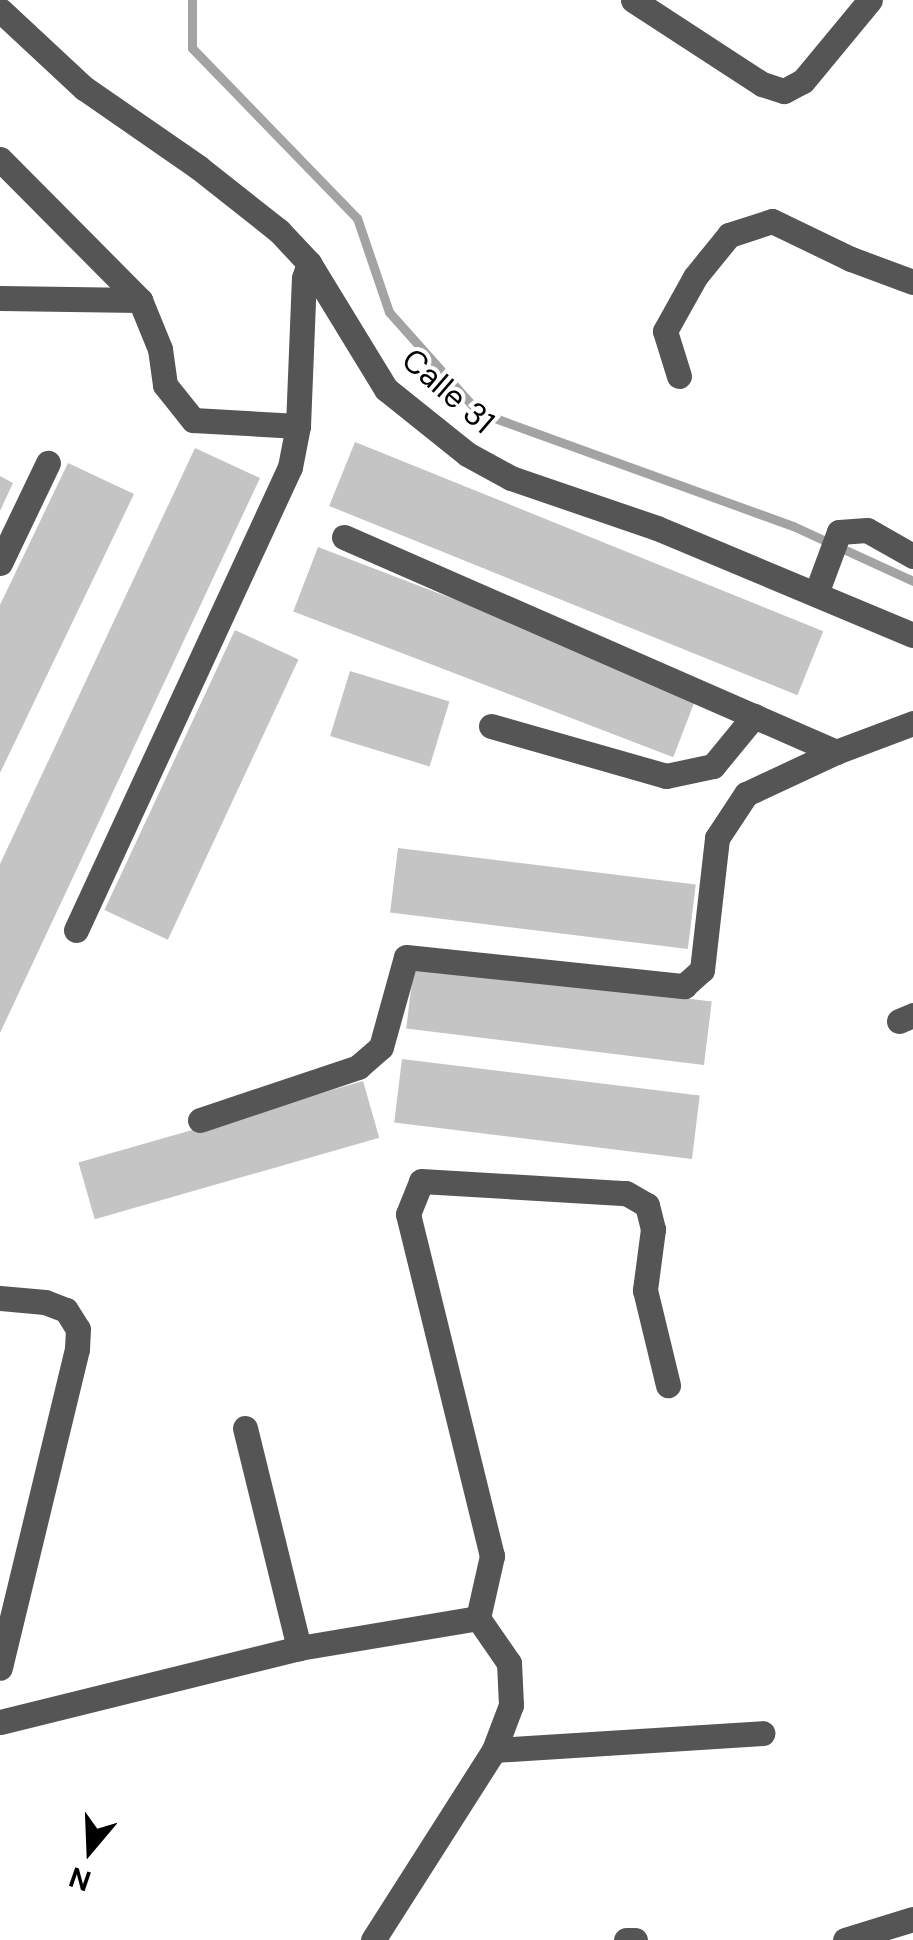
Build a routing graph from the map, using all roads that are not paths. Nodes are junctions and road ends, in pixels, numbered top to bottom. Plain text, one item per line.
1 (633, 0) edge
2 (870, 0) edge
3 (0, 10) edge
4 (0, 159) edge
5 (309, 263) junction
6 (913, 282) edge
7 (0, 298) edge
8 (140, 300) junction
9 (679, 376) dead end
10 (298, 426) junction
11 (48, 463) dead end
12 (344, 537) dead end
13 (913, 556) edge
14 (0, 563) edge
15 (818, 592) junction
16 (913, 635) edge
17 (754, 716) junction
18 (913, 723) edge
19 (491, 726) dead end
20 (836, 752) junction
21 (76, 930) dead end
22 (200, 1120) dead end
23 (0, 1298) edge
24 (668, 1385) dead end
25 (245, 1428) dead end
26 (478, 1618) junction
27 (299, 1648) junction
28 (0, 1668) edge
29 (0, 1722) edge
30 (762, 1732) dead end
31 (494, 1750) junction
32 (913, 1919) edge
33 (377, 1939) edge
34 (626, 1940) edge
35 (635, 1940) edge
36 (845, 1940) edge

1 - 2 street
3 - 5 street, Calle 31
4 - 8 street
5 - 10 street
5 - 15 street, Calle 31
6 - 9 street
7 - 8 street
8 - 10 street
10 - 21 street
11 - 14 street
12 - 17 street
13 - 15 street
15 - 16 street, Calle 31
17 - 19 street
17 - 20 street
18 - 20 street
20 - 22 street
23 - 28 street
24 - 26 street
25 - 27 street
26 - 27 street
26 - 31 street
27 - 29 street
30 - 31 street
31 - 33 street
32 - 36 street
34 - 35 street

